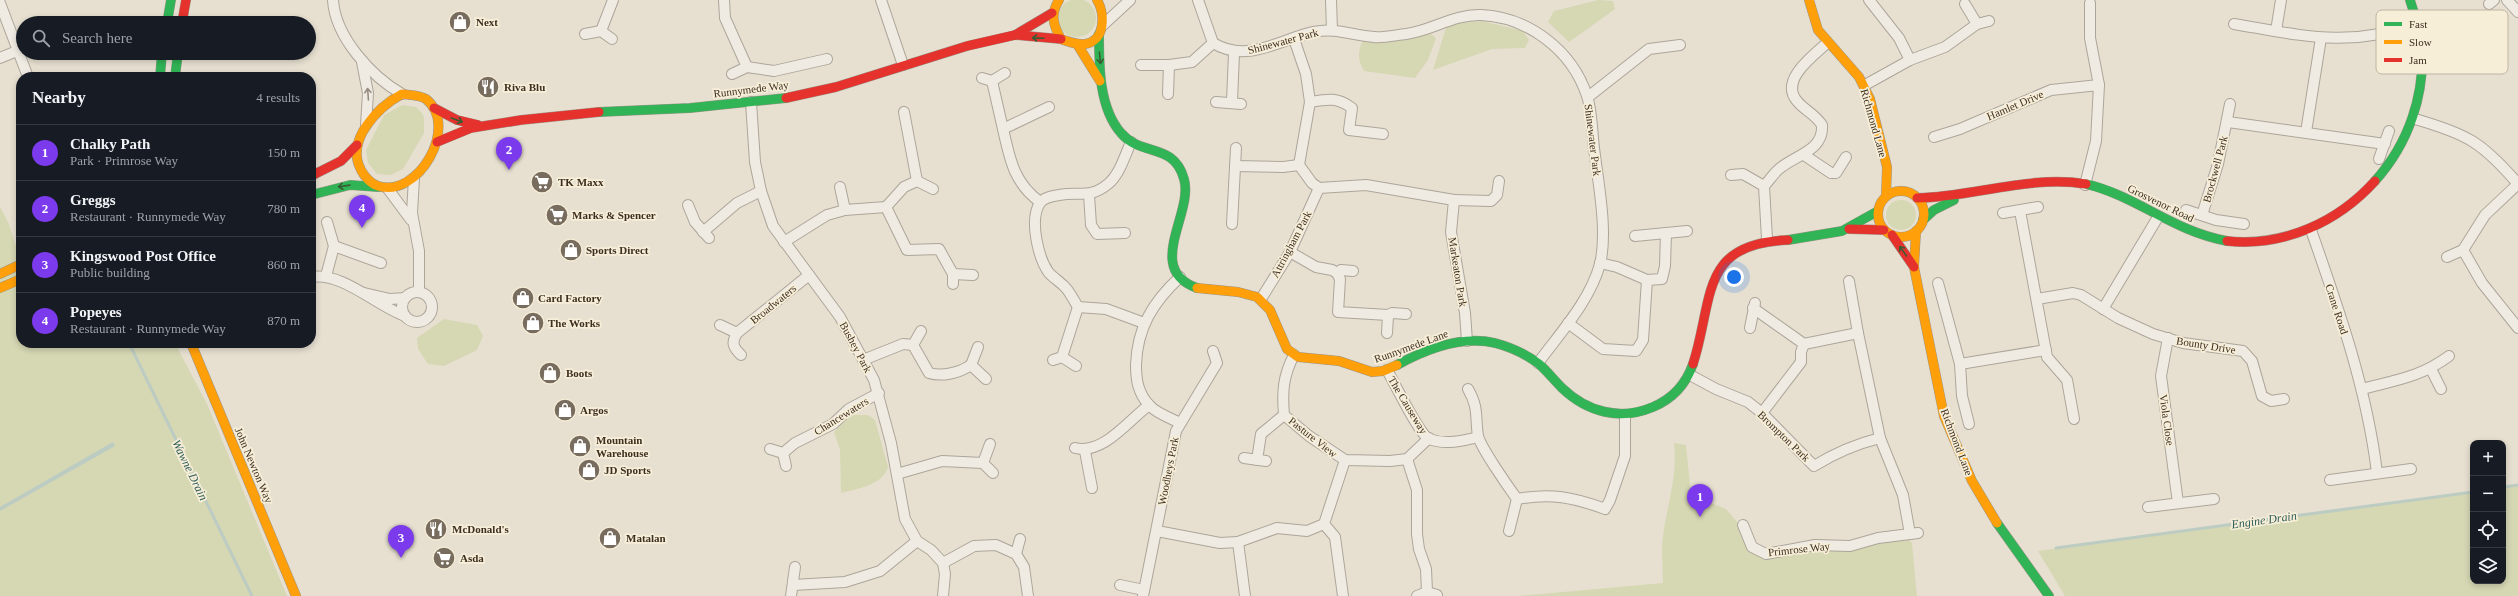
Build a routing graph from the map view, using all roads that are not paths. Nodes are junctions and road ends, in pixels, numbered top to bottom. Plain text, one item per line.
1 (171, 0) edge
2 (186, 0) edge
3 (333, 0) edge
4 (613, 0) edge
5 (724, 0) edge
6 (882, 0) edge
7 (1059, 0) edge
8 (1100, 0) edge
9 (1130, 0) edge
10 (1198, 0) edge
11 (1331, 0) edge
12 (1809, 0) edge
13 (1869, 0) edge
14 (2281, 0) edge
15 (2410, 0) edge
16 (2507, 0) edge
17 (0, 3) edge
18 (2090, 3) dead end
19 (1964, 4) dead end
20 (2414, 10) edge
21 (1052, 12) junction
22 (2518, 12) edge
23 (168, 16) edge
24 (183, 16) edge
25 (1989, 21) dead end
26 (1977, 24) junction
27 (2234, 24) dead end
28 (1101, 29) junction
29 (1332, 30) junction
30 (602, 31) junction
31 (2276, 31) junction
32 (585, 34) dead end
33 (1015, 35) junction
34 (2376, 36) edge
35 (1294, 38) junction
36 (2321, 38) junction
37 (612, 39) dead end
38 (1062, 39) junction
39 (1214, 43) junction
40 (1827, 43) junction
41 (1077, 44) junction
42 (1680, 46) dead end
43 (16, 47) edge
44 (16, 50) edge
45 (1234, 53) junction
46 (0, 58) edge
47 (827, 59) dead end
48 (21, 60) edge
49 (161, 60) edge
50 (177, 60) edge
51 (362, 60) junction
52 (1910, 60) junction
53 (1141, 65) dead end
54 (1169, 65) junction
55 (903, 66) junction
56 (747, 67) junction
57 (26, 72) edge
58 (160, 72) edge
59 (176, 72) edge
60 (1005, 73) dead end
61 (732, 74) dead end
62 (2423, 74) edge
63 (1102, 83) junction
64 (1865, 85) junction
65 (2099, 85) junction
66 (402, 94) junction
67 (1168, 94) dead end
68 (1588, 97) junction
69 (750, 102) junction
70 (1216, 102) dead end
71 (1310, 102) junction
72 (2230, 104) dead end
73 (1049, 107) dead end
74 (434, 108) junction
75 (904, 112) dead end
76 (2415, 119) junction
77 (2228, 122) junction
78 (482, 125) junction
79 (365, 129) junction
80 (1003, 129) junction
81 (2306, 132) junction
82 (2388, 132) dead end
83 (1383, 134) dead end
84 (1934, 137) dead end
85 (437, 142) junction
86 (1131, 142) junction
87 (2385, 144) junction
88 (357, 145) junction
89 (1236, 148) dead end
90 (1804, 155) junction
91 (1846, 157) dead end
92 (2379, 159) dead end
93 (1299, 165) junction
94 (1235, 166) junction
95 (1887, 167) junction
96 (316, 174) edge
97 (1731, 175) dead end
98 (414, 178) junction
99 (917, 181) junction
100 (1499, 181) dead end
101 (2518, 184) edge
102 (2085, 185) junction
103 (1764, 186) junction
104 (840, 187) dead end
105 (383, 188) junction
106 (1319, 188) junction
107 (933, 189) dead end
108 (761, 191) junction
109 (1902, 191) junction
110 (316, 194) edge
111 (1089, 195) junction
112 (1886, 196) junction
113 (1963, 196) junction
114 (1917, 198) junction
115 (1454, 200) junction
116 (1040, 202) junction
117 (688, 205) dead end
118 (886, 207) junction
119 (2038, 207) dead end
120 (845, 210) junction
121 (2186, 210) dead end
122 (1878, 211) junction
123 (2020, 211) junction
124 (2003, 213) dead end
125 (2202, 215) junction
126 (2158, 217) junction
127 (1923, 220) junction
128 (327, 222) dead end
129 (1232, 224) dead end
130 (2244, 224) dead end
131 (414, 225) junction
132 (1850, 229) junction
133 (2311, 230) junction
134 (1687, 231) dead end
135 (1916, 231) junction
136 (1888, 232) junction
137 (1125, 233) dead end
138 (1666, 233) junction
139 (1635, 236) dead end
140 (1767, 239) junction
141 (784, 242) junction
142 (334, 246) junction
143 (2463, 250) junction
144 (1290, 252) junction
145 (2447, 257) dead end
146 (381, 263) dead end
147 (1600, 263) junction
148 (16, 266) edge
149 (1914, 267) junction
150 (1353, 271) dead end
151 (1337, 273) junction
152 (0, 274) edge
153 (809, 275) junction
154 (973, 275) dead end
155 (326, 276) junction
156 (316, 277) edge
157 (1180, 277) junction
158 (1647, 280) junction
159 (16, 281) edge
160 (1849, 281) dead end
161 (1938, 283) dead end
162 (0, 288) edge
163 (358, 292) junction
164 (420, 292) junction
165 (405, 298) junction
166 (1261, 299) junction
167 (2037, 299) junction
168 (1078, 307) junction
169 (2102, 309) junction
170 (1406, 314) dead end
171 (1388, 315) junction
172 (405, 316) junction
173 (1144, 323) junction
174 (1568, 323) junction
175 (720, 325) dead end
176 (1750, 328) dead end
177 (2518, 328) edge
178 (921, 331) dead end
179 (737, 333) junction
180 (1387, 333) dead end
181 (1858, 333) junction
182 (2168, 338) junction
183 (1467, 341) junction
184 (1804, 344) junction
185 (913, 345) junction
186 (978, 347) dead end
187 (193, 348) edge
188 (2046, 350) junction
189 (1213, 351) dead end
190 (741, 355) dead end
191 (1294, 355) junction
192 (2449, 356) dead end
193 (863, 360) junction
194 (1538, 363) junction
195 (1960, 364) junction
196 (971, 365) junction
197 (1076, 366) dead end
198 (2431, 369) junction
199 (1387, 370) junction
200 (1690, 375) junction
201 (986, 379) dead end
202 (1468, 389) dead end
203 (2362, 389) junction
204 (2441, 389) dead end
205 (879, 393) junction
206 (2284, 399) dead end
207 (1149, 405) junction
208 (1762, 413) junction
209 (1284, 415) junction
210 (1625, 415) junction
211 (2074, 419) dead end
212 (1180, 423) junction
213 (1969, 424) dead end
214 (1478, 437) junction
215 (1429, 438) junction
216 (1880, 438) junction
217 (990, 444) dead end
218 (770, 449) dead end
219 (783, 454) junction
220 (1244, 458) dead end
221 (1406, 459) junction
222 (1345, 460) junction
223 (983, 463) junction
224 (786, 466) dead end
225 (2411, 469) dead end
226 (993, 473) dead end
227 (896, 474) junction
228 (2377, 474) junction
229 (2330, 480) dead end
230 (1092, 488) dead end
231 (2214, 498) dead end
232 (1517, 499) junction
233 (2178, 503) junction
234 (2148, 507) dead end
235 (1324, 524) junction
236 (1743, 525) dead end
237 (1157, 531) junction
238 (1509, 531) dead end
239 (1020, 539) dead end
240 (917, 541) junction
241 (1238, 542) junction
242 (1016, 554) junction
243 (943, 563) junction
244 (795, 567) dead end
245 (793, 585) junction
246 (1120, 585) dead end
247 (1143, 593) edge
248 (1427, 594) edge
249 (296, 596) edge
250 (791, 596) edge
251 (943, 596) edge
252 (1028, 596) edge
253 (1245, 596) edge
254 (1343, 596) edge
255 (2049, 596) edge

1 - 23 main road
2 - 24 main road
3 - 51 street
4 - 30 street
5 - 56 street
6 - 55 street
7 - 21 main road
8 - 28 main road
9 - 28 street
10 - 39 street
11 - 29 street, Shinewater Park
12 - 40 main road, Richmond Lane
13 - 52 street
14 - 31 street
15 - 20 main road, Grosvenor Road
16 - 22 street
17 - 43 street
18 - 65 street
19 - 26 street
21 - 33 main road, Runnymede Way
21 - 38 main road
25 - 26 street
26 - 52 street
27 - 31 street
28 - 41 main road
28 -> 63 main road
29 - 35 street, Shinewater Park
29 - 68 street, Shinewater Park
30 - 32 street
30 - 37 street
31 - 36 street
38 -> 33 main road, Runnymede Way
33 - 55 main road, Runnymede Way
34 - 36 street
35 - 45 street, Shinewater Park
35 - 71 street
36 - 81 street
38 - 41 main road, Runnymede Way
39 - 45 street, Shinewater Park
39 - 54 street
40 - 64 main road, Richmond Lane
40 - 90 street
41 - 63 main road
42 - 68 street
44 - 46 street
45 - 70 street, Shinewater Park
47 - 56 street
48 - 57 street
49 - 58 main road
50 - 59 main road
51 - 66 street
79 -> 51 street
52 - 64 street
53 - 54 street
54 - 67 street
55 - 69 main road, Runnymede Way
56 - 61 street
60 - 80 street
62 - 76 main road, Grosvenor Road
63 - 86 main road
64 - 95 main road, Richmond Lane
65 - 84 street, Hamlet Drive
65 - 102 street
66 - 74 main road
66 - 79 main road
68 - 147 street, Shinewater Park
69 - 78 main road, Runnymede Way
69 - 108 street, Bushey Park
71 - 83 street
71 - 93 street
72 - 77 street, Brockwell Park
73 - 80 street
74 -> 78 main road, Runnymede Way
74 - 85 main road
75 - 99 street
76 - 101 street
76 - 133 main road, Grosvenor Road
77 - 81 street, Brockwell Park
77 - 125 street, Brockwell Park
78 - 85 main road, Runnymede Way
79 - 88 main road
80 - 116 street
81 - 87 street, Brockwell Park
82 - 87 street
85 - 98 main road
86 - 111 street
86 - 157 main road
87 - 92 street
88 - 96 main road
88 - 105 main road
89 - 94 street
90 - 91 street
90 - 103 street
93 - 94 street
93 - 106 street
94 - 129 street
95 - 109 main road, Richmond Lane
95 - 112 main road, Richmond Lane
97 - 103 street
98 - 105 main road
98 - 131 street
99 - 107 street
99 - 118 street
100 - 115 street
101 - 143 street
102 - 113 main road, Grosvenor Road
102 - 126 main road, Grosvenor Road
103 - 140 street
104 - 120 street
105 -> 110 main road
105 - 131 street
106 - 115 street
106 - 144 street, Attringham Park
108 - 117 street
108 - 141 street, Bushey Park
109 - 112 main road
109 - 114 main road
111 - 116 street
111 - 137 street
112 - 122 main road
113 - 114 main road, Grosvenor Road
113 - 127 main road, Grosvenor Road
114 - 127 main road
115 - 183 street, Markeaton Park
116 - 168 street
118 - 120 street
118 - 154 street
119 - 123 street
120 - 141 street
121 - 125 street, Brockwell Park
122 - 132 main road, Runnymede Lane
122 - 136 main road
123 - 124 street
123 - 167 street
125 - 130 street, Brockwell Park
126 - 133 main road, Grosvenor Road
126 - 169 street
127 - 135 main road
128 - 142 street
131 - 164 street
132 - 136 main road, Runnymede Lane
132 - 140 main road, Runnymede Lane
133 - 203 street, Crane Road
134 - 138 street
135 - 136 main road
135 - 149 main road, Richmond Lane
149 -> 136 main road, Richmond Lane
138 - 139 street
138 - 158 street
140 - 200 main road, Runnymede Lane
141 - 153 street, Bushey Park
142 - 146 street
142 - 155 street
143 - 145 street
143 - 177 street
144 - 151 street
144 - 166 street, Attringham Park
147 - 158 street
147 - 174 street, Shinewater Park
148 - 152 main road
149 - 255 main road, Richmond Lane
150 - 151 street
151 - 171 street
153 - 179 street, Broadwaters
153 - 193 street, Bushey Park
155 - 156 street
155 - 163 street
157 - 166 main road
157 - 173 street
158 - 174 street
159 - 162 main road
160 - 181 street
161 - 195 street, Richmond Lane
163 - 165 street
163 - 172 street
164 - 165 street
164 - 172 street
165 - 172 street
166 - 191 main road
167 - 169 street, Bounty Drive
167 - 188 street
168 - 173 street
168 - 197 street
169 - 182 street, Bounty Drive
170 - 171 street
171 - 180 street
173 - 207 street
174 - 194 street, Shinewater Park
175 - 179 street
176 - 184 street
178 - 185 street
179 - 190 street
181 - 184 street
181 - 216 street
182 - 206 street, Bounty Drive
182 - 233 street, Viola Close
183 - 194 main road, Runnymede Lane
183 - 199 main road, Runnymede Lane
184 - 208 street
185 - 193 street
185 - 196 street
186 - 196 street
187 - 249 main road, John Newton Way
188 - 195 street
188 - 211 street
189 - 212 street, Woodheys Park
191 - 199 main road, Runnymede Lane
191 - 209 street, Pasture View
192 - 198 street
193 - 205 street, Bushey Park
194 - 210 main road, Runnymede Lane
195 - 213 street, Richmond Lane
196 - 201 street
198 - 203 street
198 - 204 street
199 - 215 street, The Causeway
200 - 208 street, Brompton Park
200 - 210 main road, Runnymede Lane
202 - 214 street
203 - 228 street, Crane Road
205 - 219 street, Chancewaters
205 - 227 street, Bushey Park
207 - 212 street
207 - 230 street
208 - 216 street, Brompton Park
209 - 220 street, Pasture View
209 - 222 street, Pasture View
210 - 232 street
212 - 237 street, Woodheys Park
214 - 215 street, The Causeway
214 - 232 street
215 - 221 street
216 - 236 street, Primrose Way
217 - 223 street
218 - 219 street
219 - 224 street
221 - 222 street, Pasture View
221 - 248 street
222 - 235 street
223 - 226 street
223 - 227 street
225 - 228 street
227 - 240 street, Bushey Park
228 - 229 street
231 - 233 street
232 - 238 street
233 - 234 street
235 - 241 street
235 - 254 street
237 - 241 street
237 - 247 street, Woodheys Park
239 - 242 street
240 - 243 street, Bushey Park
240 - 245 street
241 - 253 street
242 - 243 street
242 - 252 street
243 - 251 street
244 - 245 street
245 - 250 street
246 - 247 street, Woodheys Park

